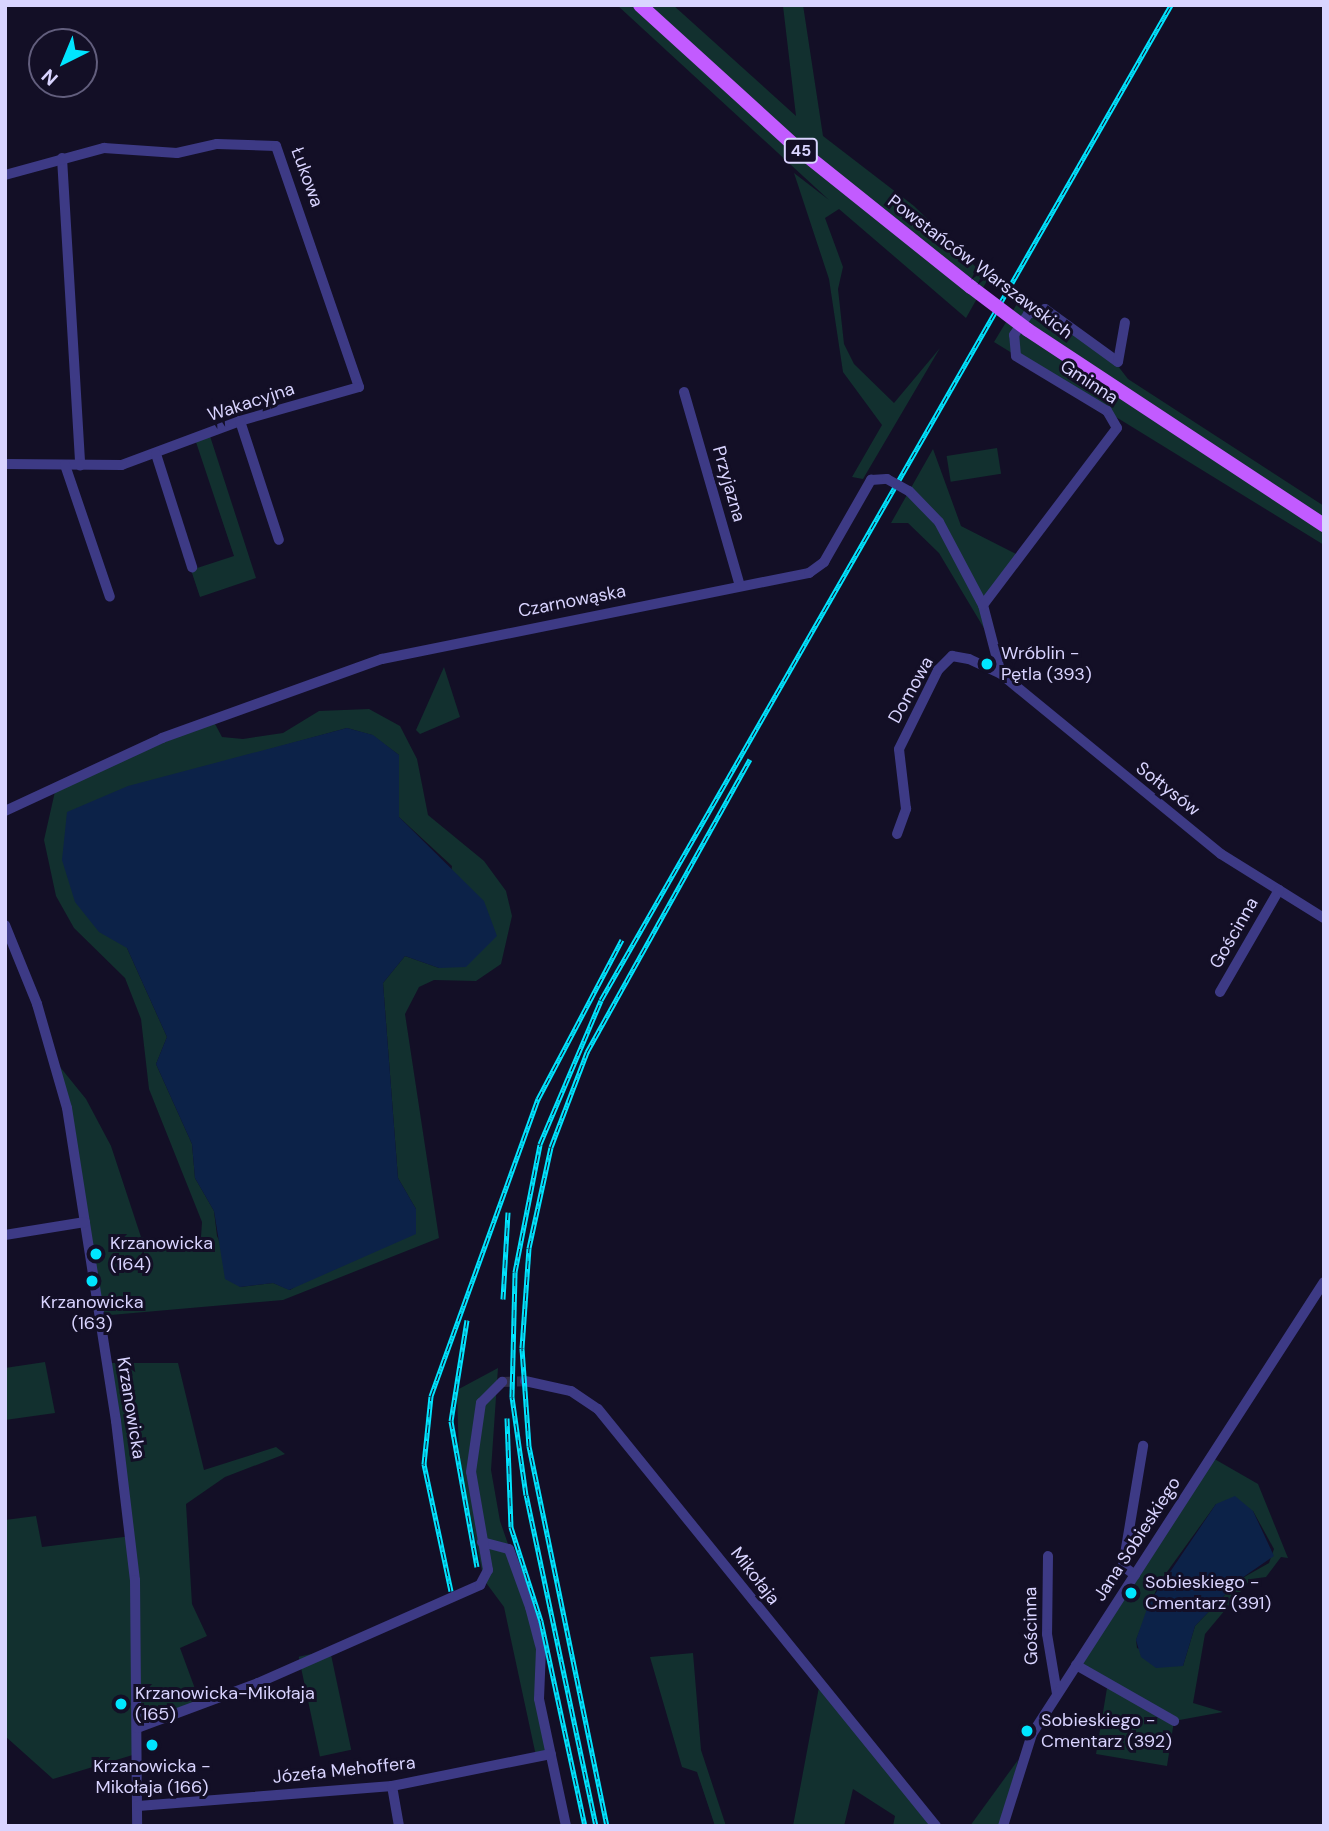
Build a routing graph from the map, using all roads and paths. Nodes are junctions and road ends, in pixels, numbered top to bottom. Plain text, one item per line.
1 (640, 5) edge
2 (62, 158) junction
3 (5, 174) edge
4 (1125, 323) dead end
5 (359, 387) joint
6 (684, 392) dead end
7 (240, 421) junction
8 (156, 454) junction
9 (5, 464) edge
10 (65, 465) junction
11 (80, 465) junction
12 (1324, 525) edge
13 (279, 540) dead end
14 (192, 566) dead end
15 (740, 586) junction
16 (110, 597) dead end
17 (983, 605) junction
18 (1001, 674) junction
19 (5, 811) edge
20 (897, 834) dead end
21 (1279, 890) junction
22 (1324, 918) edge
23 (5, 925) edge
24 (1220, 992) dead end
25 (85, 1222) junction
26 (5, 1235) edge
27 (1324, 1282) edge
28 (525, 1381) tunnel mouth
29 (502, 1382) dead end
30 (1143, 1446) dead end
31 (482, 1542) junction
32 (1048, 1556) dead end
33 (1135, 1575) junction
34 (1076, 1665) junction
35 (1057, 1695) junction
36 (1174, 1721) dead end
37 (137, 1728) junction
38 (551, 1754) junction
39 (392, 1786) junction
40 (138, 1806) junction
41 (137, 1826) edge
42 (399, 1826) edge
43 (566, 1826) edge
44 (936, 1826) edge
45 (1003, 1826) edge

1 - 12 main road, Powstańców Warszawskich / 45, bridge
2 - 3 street, Łukowa
2 - 5 street, Łukowa
2 - 11 street
4 - 17 street, Gminna
5 - 7 street, Wakacyjna
6 - 15 street, Przyjazna
7 - 8 street, Wakacyjna
7 - 13 street
8 - 11 street, Wakacyjna
8 - 14 street
9 - 10 street, Wakacyjna
10 - 11 street, Wakacyjna
10 - 16 street
15 - 17 street, Czarnowąska, bridge
15 - 19 street, Czarnowąska
17 - 18 street, Czarnowąska
18 - 20 street, Domowa
18 - 21 street, Sołtysów
21 - 22 street, Sołtysów
21 - 24 street, Gościnna
23 - 25 street, Krzanowicka
25 - 26 street
25 - 37 street, Krzanowicka
27 - 33 street, Jana Sobieskiego
28 - 44 street, Mikołaja
29 - 31 street
30 - 33 street
31 - 37 street
31 - 38 street
32 - 35 street, Gościnna
33 - 34 street, Jana Sobieskiego
34 - 35 street, Jana Sobieskiego
34 - 36 street
35 - 45 street, Jana Sobieskiego
37 - 40 street, Krzanowicka
38 - 39 street, Józefa Mehoffera
38 - 43 street
39 - 40 street, Józefa Mehoffera
39 - 42 street
40 - 41 street, Krzanowicka

